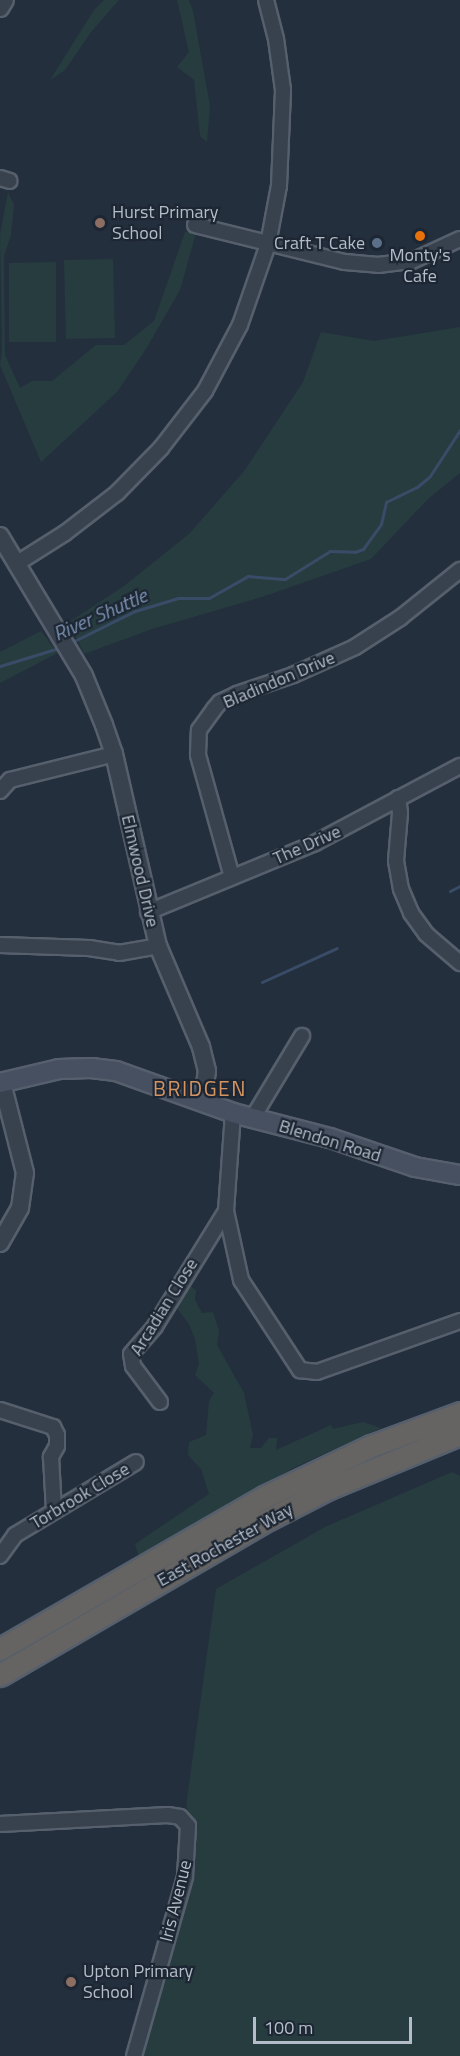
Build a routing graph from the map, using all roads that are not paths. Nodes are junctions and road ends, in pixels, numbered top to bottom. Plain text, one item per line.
1 (5, 0) edge
2 (266, 0) edge
3 (0, 8) edge
4 (195, 225) dead end
5 (460, 239) edge
6 (268, 243) junction
7 (0, 536) edge
8 (16, 564) junction
9 (460, 570) edge
10 (114, 754) junction
11 (460, 766) edge
12 (0, 790) edge
13 (398, 798) junction
14 (232, 877) junction
15 (148, 912) junction
16 (0, 945) edge
17 (158, 946) junction
18 (460, 963) edge
19 (302, 1036) dead end
20 (1, 1083) edge
21 (202, 1102) junction
22 (233, 1113) junction
23 (252, 1119) junction
24 (460, 1175) edge
25 (226, 1210) junction
26 (0, 1243) edge
27 (460, 1321) edge
28 (160, 1402) dead end
29 (0, 1410) edge
30 (460, 1413) edge
31 (460, 1434) edge
32 (136, 1462) dead end
33 (54, 1511) junction
34 (0, 1556) edge
35 (0, 1649) edge
36 (0, 1674) edge
37 (0, 1824) edge
38 (134, 2056) edge

1 - 3 street
2 - 6 street
4 - 6 street
5 - 6 street
6 - 8 street
7 - 8 street, Elmwood Drive
8 - 10 street, Elmwood Drive
9 - 14 street, Bladindon Drive
10 - 12 street
10 - 15 street, Elmwood Drive
11 - 13 street, The Drive
13 - 14 street, The Drive
13 - 18 street
14 - 15 street, The Drive
15 - 17 street, Elmwood Drive
16 - 17 street
17 - 21 street, Elmwood Drive
19 - 23 street
20 - 21 main road, Blendon Road
20 - 26 street
21 - 22 main road, Blendon Road
22 - 23 main road, Blendon Road
22 - 25 street
23 - 24 main road, Blendon Road
25 - 27 street
25 - 28 street, Arcadian Close
29 - 33 street
30 - 35 highway, East Rochester Way
31 - 36 highway, East Rochester Way
32 - 33 street, Torbrook Close
33 - 34 street, Torbrook Close
37 - 38 street, Iris Avenue

